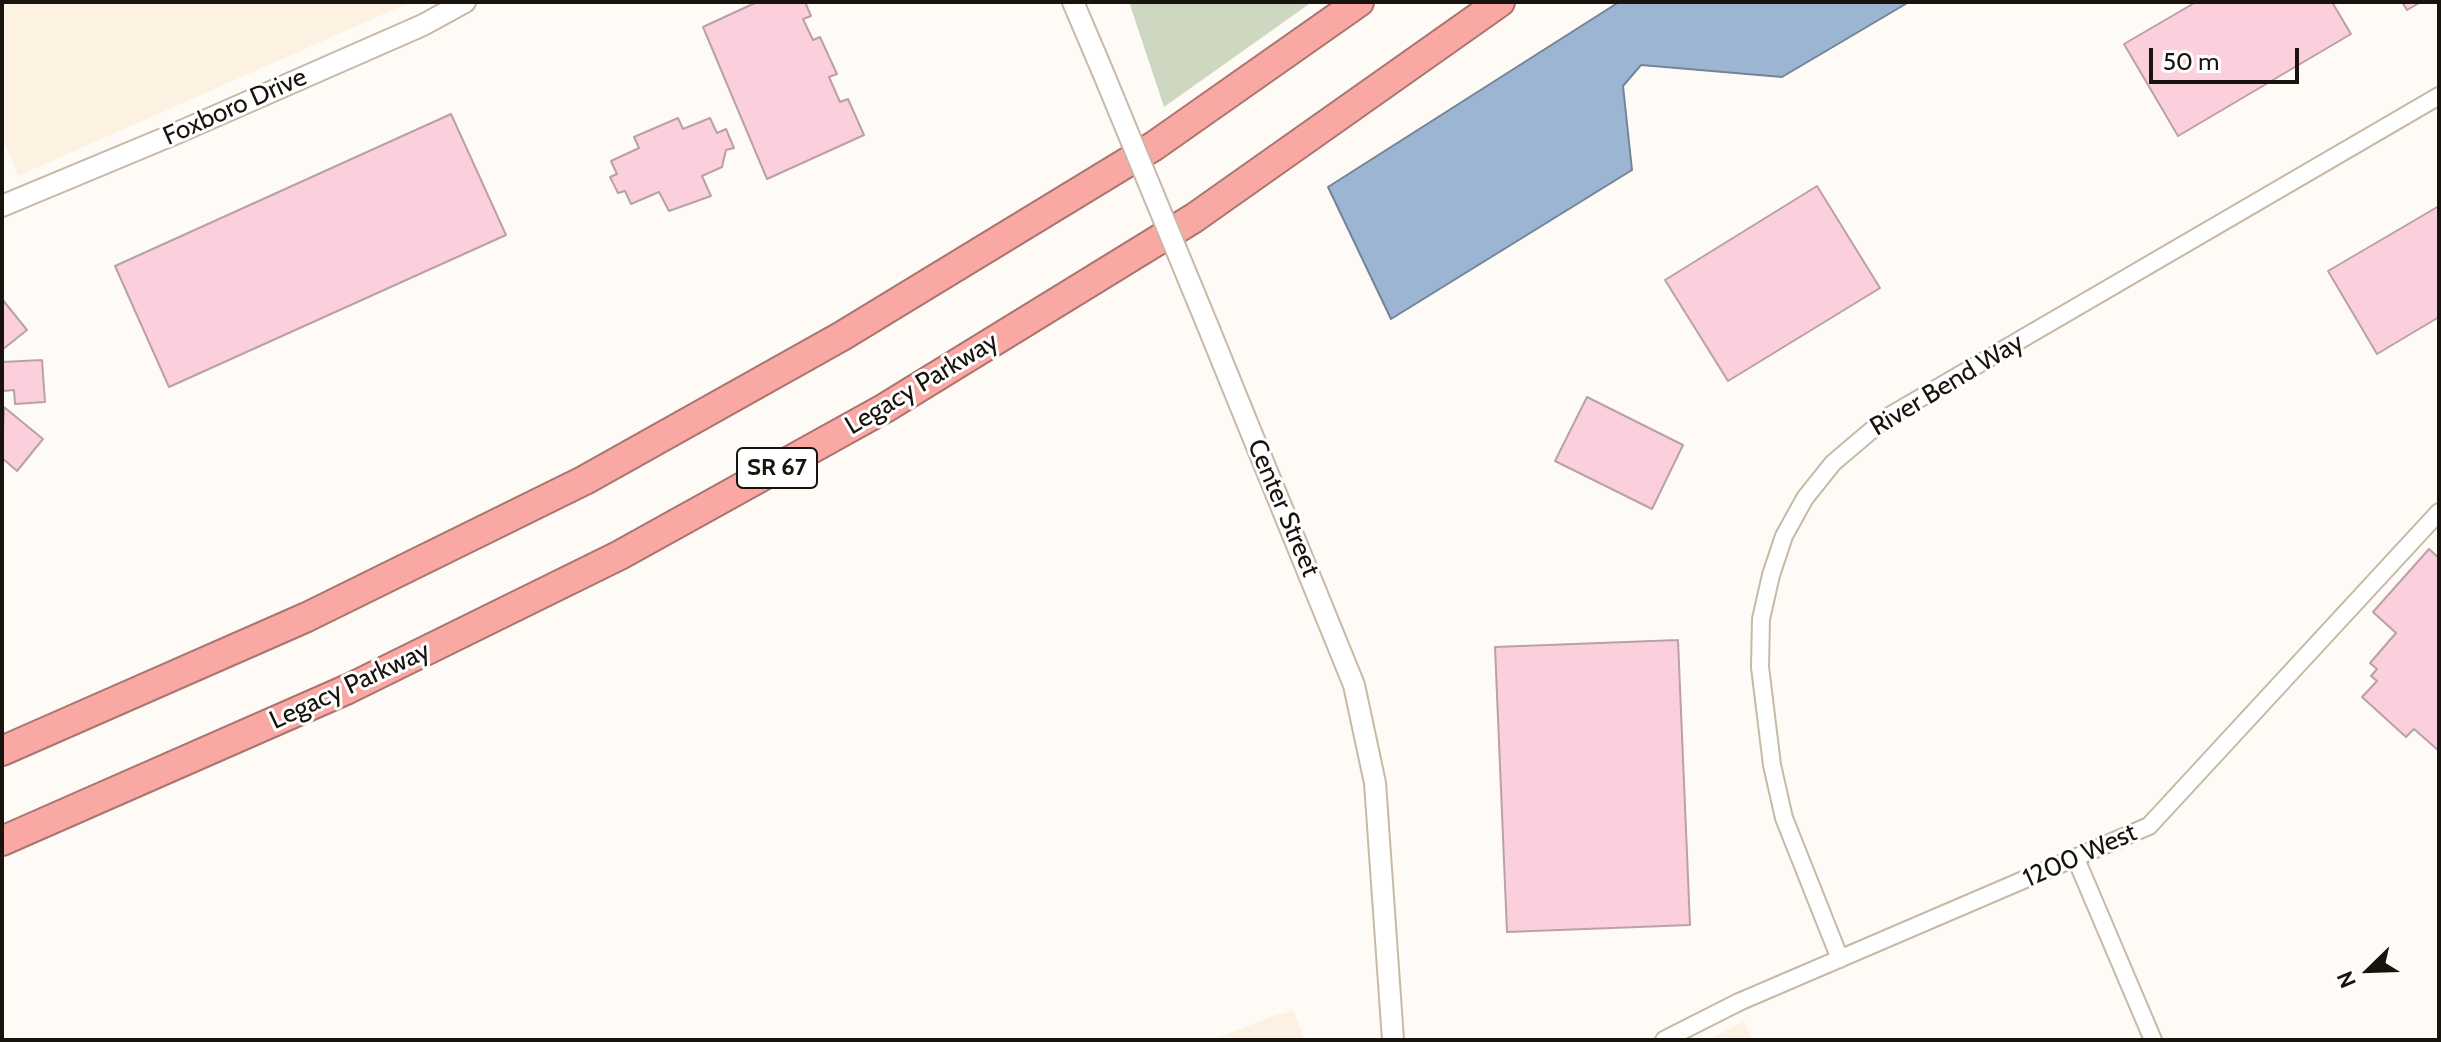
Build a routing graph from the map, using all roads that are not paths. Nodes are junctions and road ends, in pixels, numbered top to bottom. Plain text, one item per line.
1 (465, 2) edge
2 (1073, 2) edge
3 (1359, 2) edge
4 (1500, 2) edge
5 (2439, 96) edge
6 (2, 206) edge
7 (2439, 512) edge
8 (2, 751) edge
9 (2, 841) edge
10 (2076, 859) junction
11 (1840, 959) junction
12 (1393, 1040) edge
13 (1664, 1040) edge
14 (2153, 1040) edge

1 - 6 street, Foxboro Drive
2 - 12 street, Center Street, bridge
3 - 8 highway
4 - 9 highway, Legacy Parkway / SR 67
5 - 11 street, River Bend Way
7 - 10 street, 1200 West
10 - 11 street, 1200 West
10 - 14 street
11 - 13 street, 1200 West

